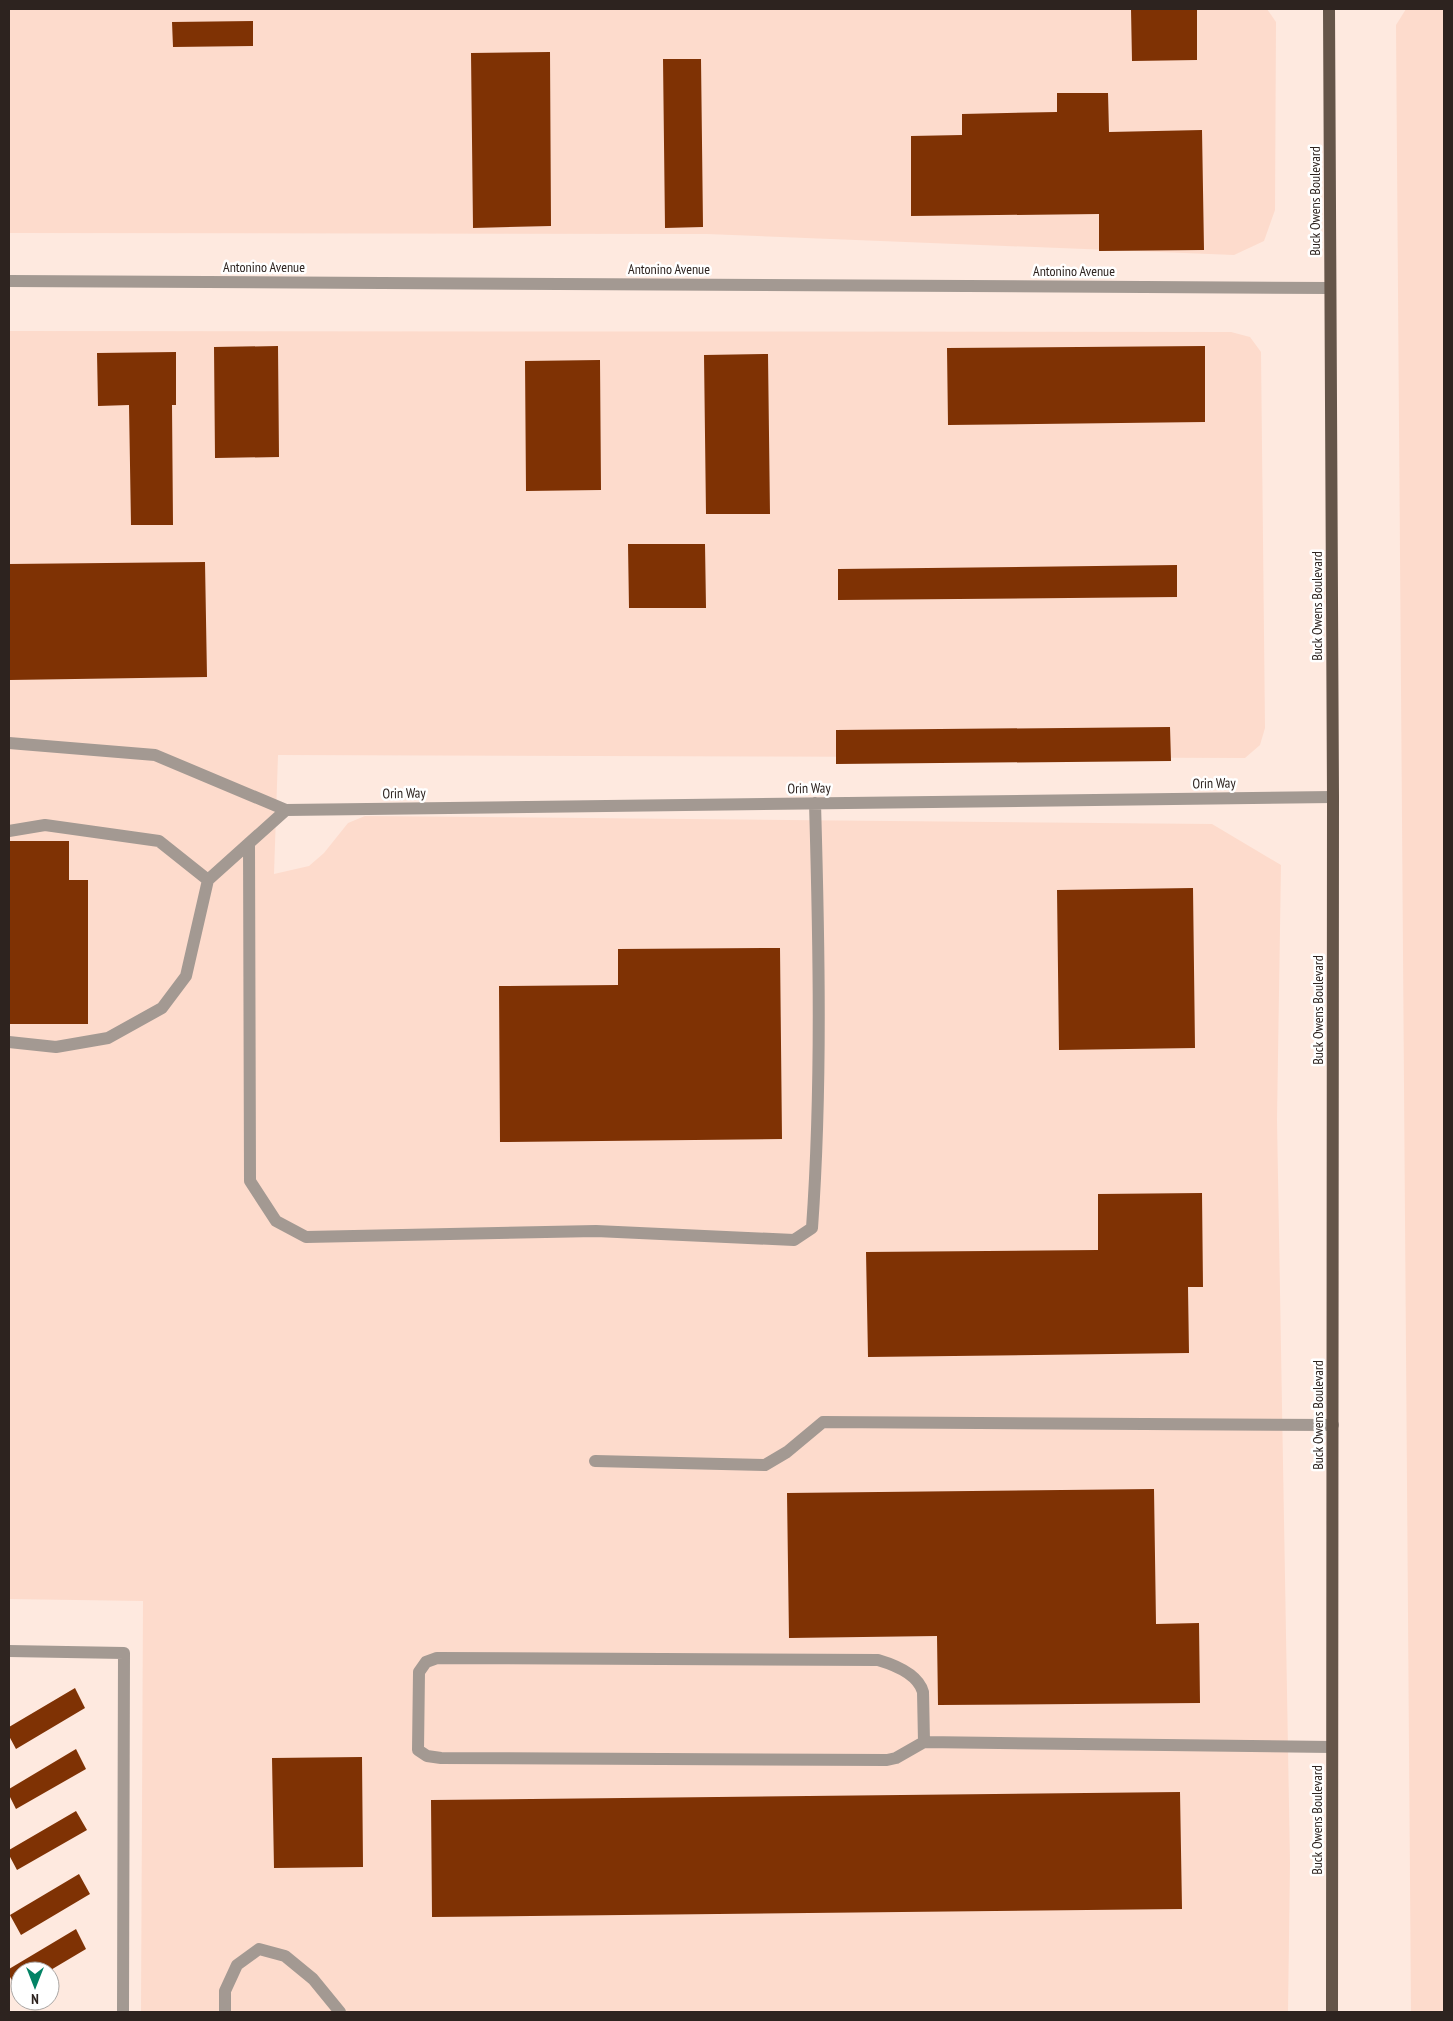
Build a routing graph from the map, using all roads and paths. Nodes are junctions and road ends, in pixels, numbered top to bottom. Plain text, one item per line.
1 (1329, 9) edge
2 (9, 281) edge
3 (1330, 288) junction
4 (9, 743) edge
5 (1333, 797) junction
6 (815, 803) junction
7 (286, 810) junction
8 (9, 831) edge
9 (249, 842) junction
10 (208, 880) junction
11 (9, 1042) edge
12 (1333, 1425) junction
13 (595, 1461) dead end
14 (9, 1651) edge
15 (924, 1742) junction
16 (1332, 1747) junction
17 (123, 2012) edge
18 (225, 2012) edge
19 (340, 2012) edge
20 (1332, 2012) edge

1 - 3 main road, Buck Owens Boulevard
2 - 3 street, Antonino Avenue
3 - 5 main road, Buck Owens Boulevard
4 - 7 street
5 - 6 street, Orin Way
5 - 12 main road, Buck Owens Boulevard
6 - 7 street, Orin Way
6 - 9 street
7 - 9 street
8 - 10 street
9 - 10 street
10 - 11 street
12 - 13 street
12 - 16 main road, Buck Owens Boulevard
14 - 17 street
15 - 15 street
15 - 16 street
16 - 20 main road, Buck Owens Boulevard
18 - 19 street

